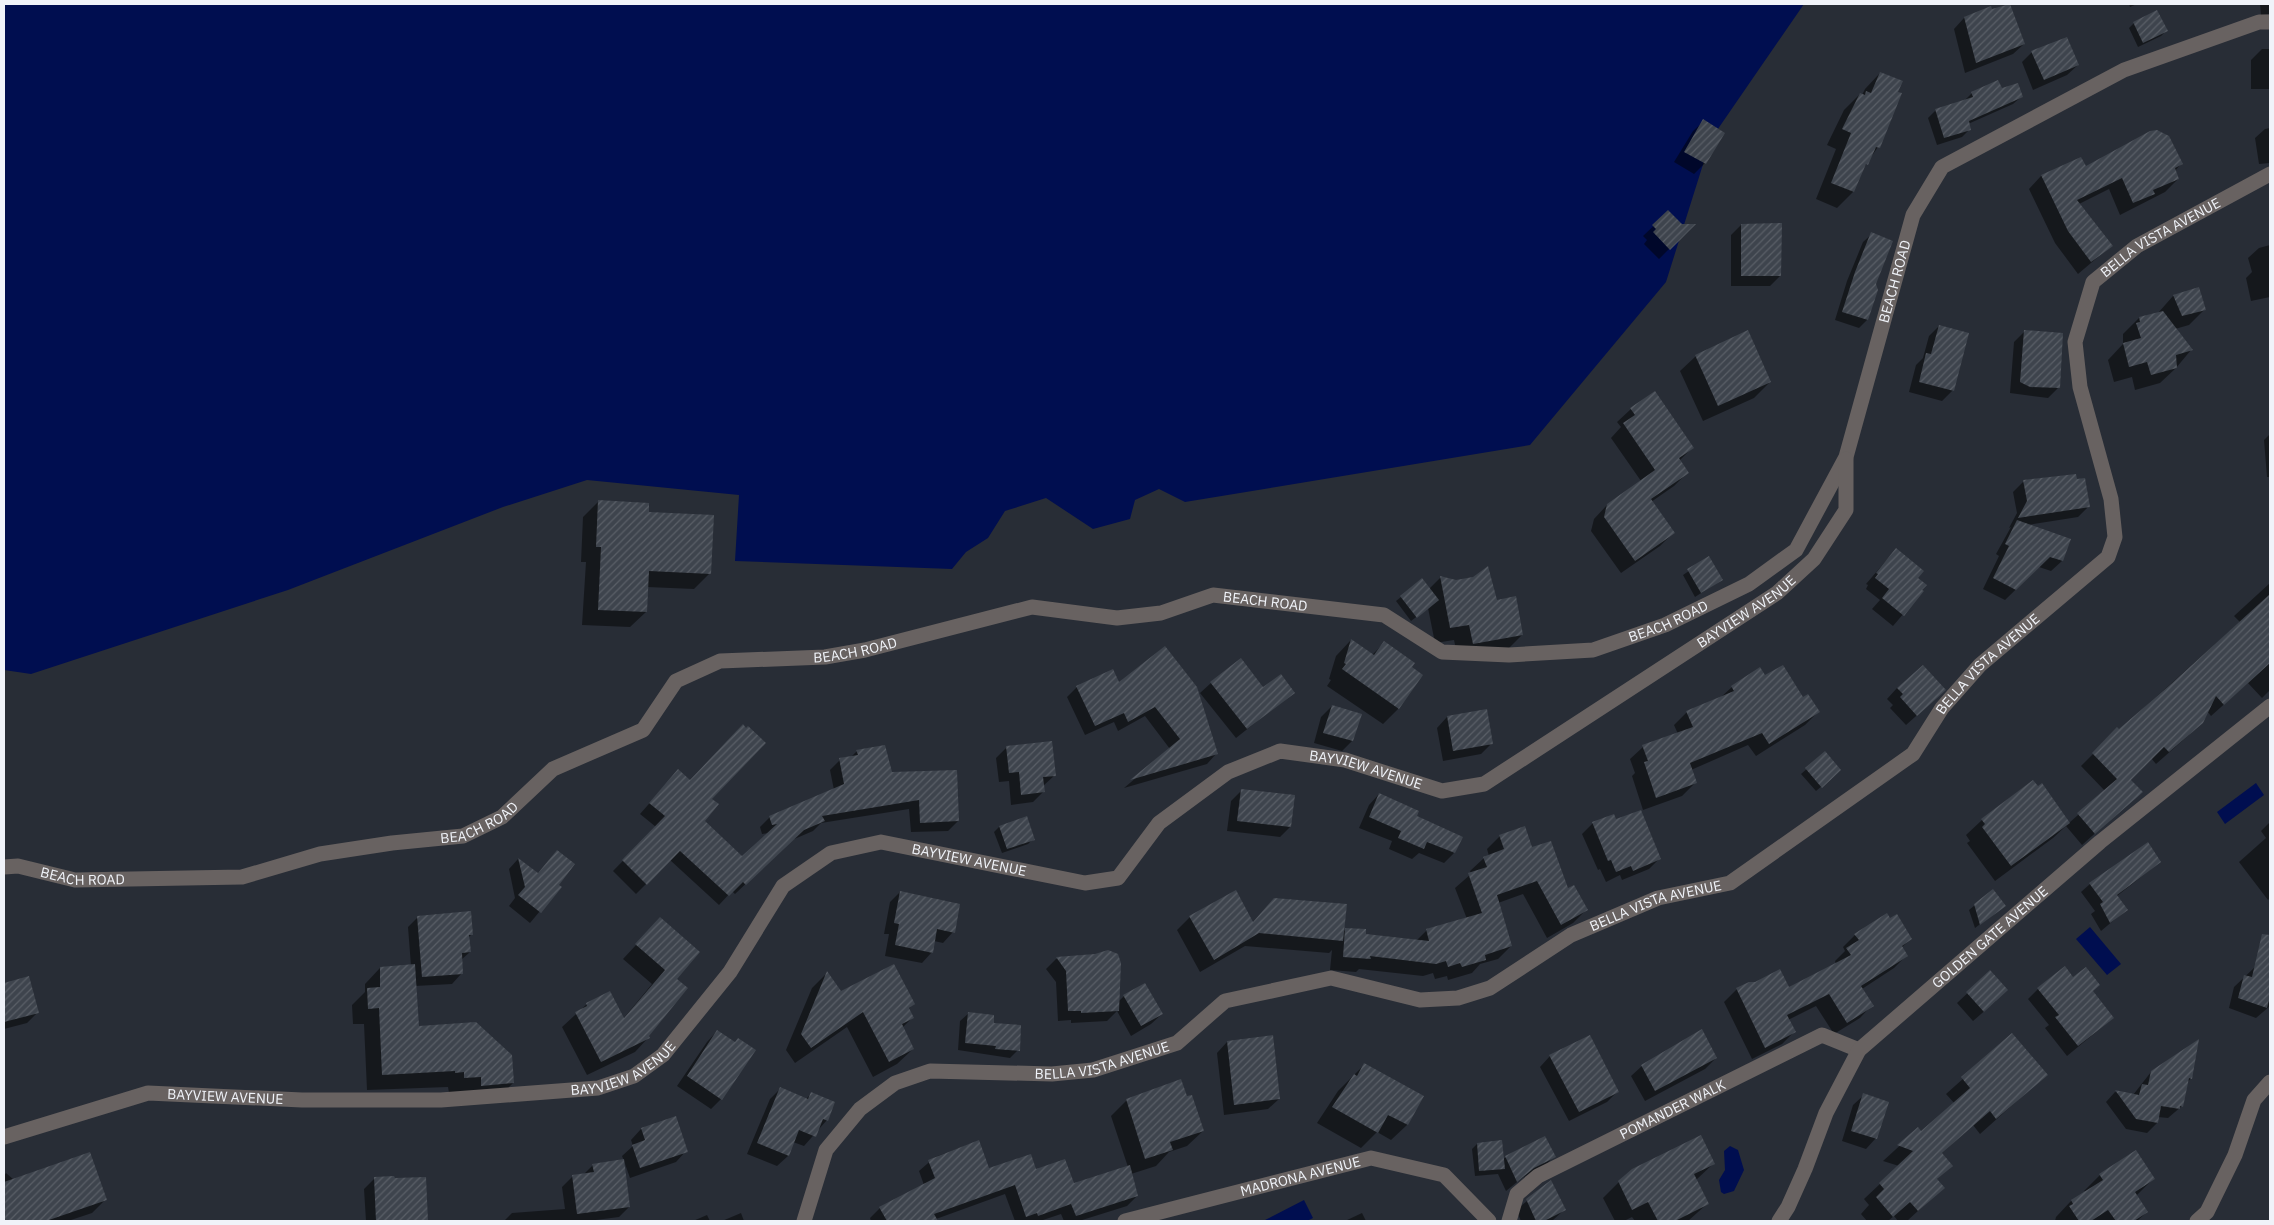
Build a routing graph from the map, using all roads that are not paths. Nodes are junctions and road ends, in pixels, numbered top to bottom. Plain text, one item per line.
1 (2270, 22) edge
2 (2270, 174) edge
3 (1846, 457) junction
4 (2270, 706) edge
5 (4, 868) edge
6 (1858, 1050) junction
7 (2270, 1082) edge
8 (4, 1137) edge
9 (804, 1221) edge
10 (1125, 1221) edge
11 (1489, 1221) edge
12 (1509, 1221) edge
13 (1779, 1221) edge
14 (2196, 1221) edge

1 - 3 street, BEACH ROAD
2 - 9 street, BELLA VISTA AVENUE
3 - 5 street, BEACH ROAD
3 - 8 street, BAYVIEW AVENUE
4 - 6 street, GOLDEN GATE AVENUE
6 - 12 street, POMANDER WALK
6 - 13 street, GOLDEN GATE AVENUE
7 - 14 street
10 - 11 street, MADRONA AVENUE

